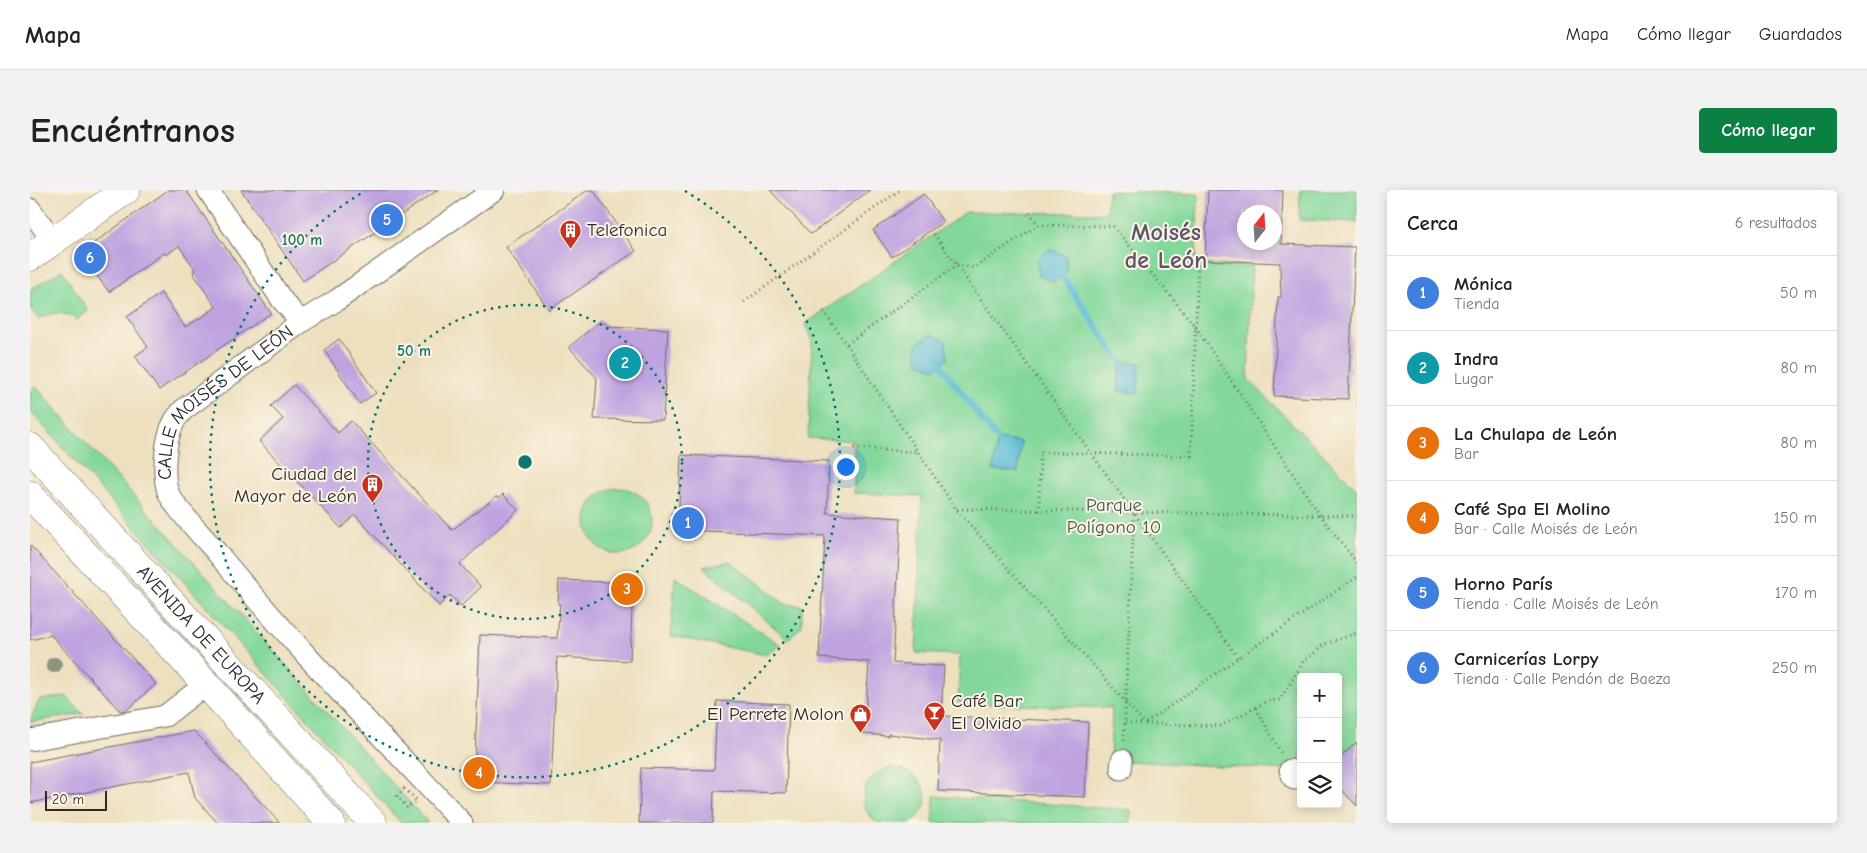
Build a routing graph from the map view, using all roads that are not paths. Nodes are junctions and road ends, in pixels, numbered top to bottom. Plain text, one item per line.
1 (126, 190) edge
2 (208, 190) edge
3 (494, 190) edge
4 (30, 209) edge
5 (53, 241) junction
6 (30, 257) edge
7 (301, 322) junction
8 (30, 447) edge
9 (30, 494) edge
10 (206, 684) junction
11 (30, 740) edge
12 (331, 823) edge
13 (373, 823) edge
14 (462, 823) edge

1 - 5 main road
2 - 7 street
3 - 7 street, CALLE MOISÉS DE LEÓN
4 - 5 street
5 - 6 main road
7 - 14 street, CALLE MOISÉS DE LEÓN
8 - 13 main road, AVENIDA DE EUROPA
9 - 10 main road, AVENIDA DE EUROPA
10 - 11 street
10 - 12 main road, AVENIDA DE EUROPA

